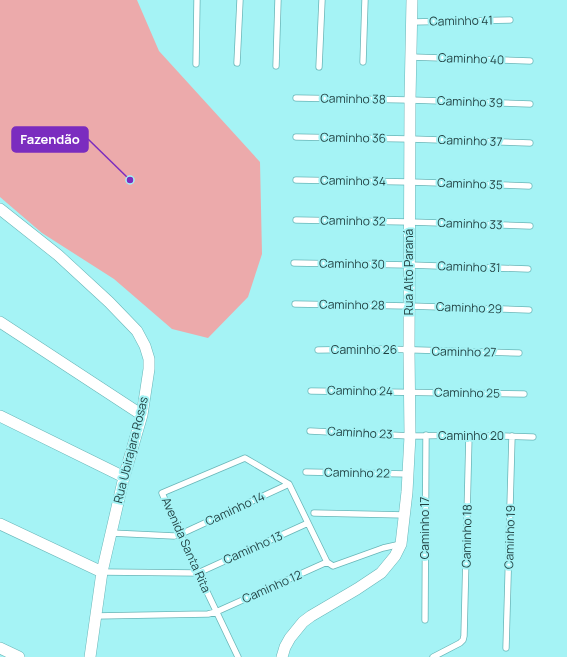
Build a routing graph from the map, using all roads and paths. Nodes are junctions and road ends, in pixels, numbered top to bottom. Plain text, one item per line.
1 (197, 0) edge
2 (240, 0) edge
3 (278, 0) edge
4 (322, 0) edge
5 (365, 0) edge
6 (412, 0) edge
7 (510, 20) dead end
8 (412, 22) junction
9 (411, 57) junction
10 (530, 61) dead end
11 (363, 62) dead end
12 (237, 63) dead end
13 (196, 64) dead end
14 (276, 66) dead end
15 (319, 67) dead end
16 (296, 98) dead end
17 (410, 100) junction
18 (530, 104) dead end
19 (296, 137) dead end
20 (410, 139) junction
21 (530, 143) dead end
22 (296, 180) dead end
23 (410, 182) junction
24 (529, 186) dead end
25 (0, 209) edge
26 (296, 220) dead end
27 (410, 222) junction
28 (530, 226) dead end
29 (294, 263) dead end
30 (410, 265) junction
31 (528, 269) dead end
32 (295, 304) dead end
33 (409, 306) junction
34 (529, 310) dead end
35 (0, 322) edge
36 (318, 350) dead end
37 (409, 351) junction
38 (519, 353) dead end
39 (311, 390) dead end
40 (409, 392) junction
41 (524, 394) dead end
42 (142, 415) junction
43 (0, 416) edge
44 (310, 431) dead end
45 (426, 435) junction
46 (469, 435) junction
47 (410, 436) junction
48 (512, 436) junction
49 (533, 436) dead end
50 (306, 472) dead end
51 (408, 474) junction
52 (124, 477) junction
53 (289, 484) junction
54 (314, 513) dead end
55 (405, 515) junction
56 (308, 523) junction
57 (0, 524) edge
58 (111, 533) junction
59 (181, 534) junction
60 (401, 544) junction
61 (327, 562) junction
62 (102, 572) junction
63 (198, 573) junction
64 (216, 612) junction
65 (95, 616) junction
66 (425, 620) dead end
67 (0, 648) edge
68 (506, 648) dead end
69 (19, 657) edge
70 (90, 657) edge
71 (238, 657) edge
72 (282, 657) edge
73 (433, 657) edge

1 - 13 lane
2 - 12 lane
3 - 14 lane
4 - 15 lane
5 - 11 lane
6 - 8 street, Rua Alto Paraná
7 - 8 lane, Caminho 41
8 - 9 street, Rua Alto Paraná
9 - 10 lane, Caminho 40
9 - 17 street, Rua Alto Paraná
16 - 17 lane, Caminho 38
17 - 18 lane, Caminho 39
17 - 20 street, Rua Alto Paraná
19 - 20 lane, Caminho 36
20 - 21 lane, Caminho 37
20 - 23 street, Rua Alto Paraná
22 - 23 lane, Caminho 34
23 - 24 lane, Caminho 35
23 - 27 street, Rua Alto Paraná
25 - 42 street, Rua Ubirajara Rosas
26 - 27 lane, Caminho 32
27 - 28 lane, Caminho 33
27 - 30 street, Rua Alto Paraná
29 - 30 lane, Caminho 30
30 - 31 lane, Caminho 31
30 - 33 street, Rua Alto Paraná
32 - 33 lane, Caminho 28
33 - 34 lane, Caminho 29
33 - 37 street, Rua Alto Paraná
35 - 42 street
36 - 37 lane, Caminho 26
37 - 38 lane, Caminho 27
37 - 40 street, Rua Alto Paraná
39 - 40 lane, Caminho 24
40 - 41 lane, Caminho 25
40 - 47 street, Rua Alto Paraná
42 - 52 street, Rua Ubirajara Rosas
43 - 52 street
44 - 47 lane, Caminho 23
45 - 46 lane, Caminho 20
45 - 47 lane, Caminho 20
45 - 66 lane, Caminho 17
46 - 48 lane, Caminho 20
46 - 73 lane, Caminho 18
47 - 51 street, Rua Alto Paraná
48 - 49 lane, Caminho 20
48 - 68 lane, Caminho 19
50 - 51 lane, Caminho 22
51 - 55 street, Rua Alto Paraná
52 - 58 street, Rua Ubirajara Rosas
53 - 56 lane
53 - 59 lane, Caminho 14
53 - 59 lane, Avenida Santa Rita
54 - 55 lane
55 - 60 street, Rua Alto Paraná
56 - 61 lane
56 - 63 lane, Caminho 13
57 - 62 street
58 - 59 lane
58 - 62 street, Rua Ubirajara Rosas
59 - 63 lane, Avenida Santa Rita
60 - 61 lane
60 - 72 street
61 - 64 lane, Caminho 12
62 - 63 lane
62 - 65 street, Rua Ubirajara Rosas
63 - 64 lane, Avenida Santa Rita
64 - 65 lane, Caminho 12
64 - 71 lane, Avenida Santa Rita
65 - 70 street, Rua Ubirajara Rosas
67 - 69 street

